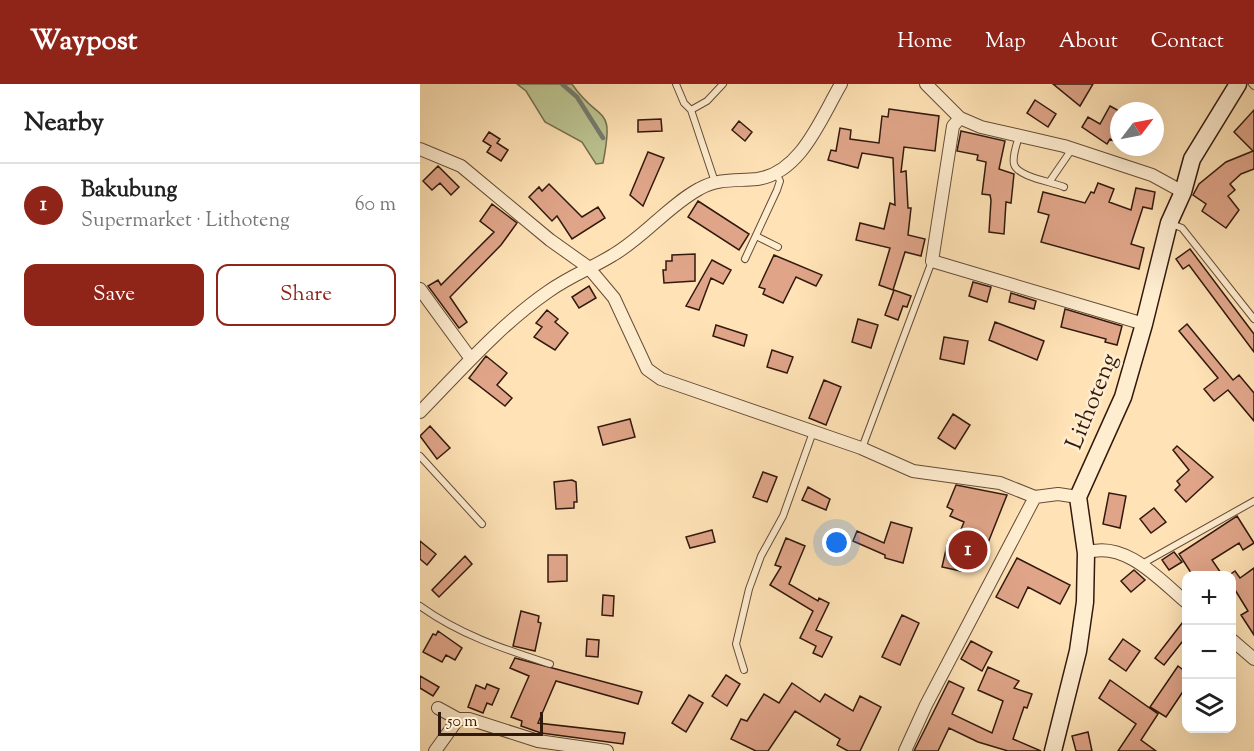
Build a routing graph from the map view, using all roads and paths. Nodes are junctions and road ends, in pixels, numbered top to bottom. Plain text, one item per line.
1 (676, 84) edge
2 (723, 84) edge
3 (841, 84) edge
4 (926, 84) edge
5 (1238, 84) edge
6 (691, 110) junction
7 (960, 118) junction
8 (1019, 135) junction
9 (420, 149) edge
10 (1072, 149) junction
11 (776, 173) junction
12 (715, 182) junction
13 (1050, 182) junction
14 (1064, 187) dead end
15 (1183, 192) junction
16 (1168, 223) junction
17 (756, 236) junction
18 (778, 247) dead end
19 (745, 259) dead end
20 (932, 261) junction
21 (588, 267) junction
22 (420, 290) edge
23 (1254, 319) edge
24 (1144, 324) junction
25 (471, 359) junction
26 (420, 412) edge
27 (814, 431) junction
28 (861, 448) junction
29 (420, 456) edge
30 (1035, 496) junction
31 (1078, 497) junction
32 (1254, 501) edge
33 (482, 524) dead end
34 (1086, 553) junction
35 (1141, 564) junction
36 (1182, 599) edge
37 (420, 606) edge
38 (1236, 643) edge
39 (1254, 659) edge
40 (550, 664) dead end
41 (744, 670) dead end
42 (438, 708) dead end
43 (458, 719) junction
44 (435, 751) edge
45 (607, 751) edge
46 (905, 751) edge
47 (1053, 751) edge

1 - 6 lane
2 - 6 lane
3 - 11 street
4 - 7 street
5 - 15 main road, Lithoteng
6 - 12 lane
7 - 8 street
7 - 20 street
8 - 10 street
8 - 13 lane
9 - 21 street
10 - 13 lane
10 - 15 street
11 - 12 street
11 - 17 lane
12 - 21 street
13 - 14 lane
15 - 16 main road, Lithoteng
16 - 23 lane
16 - 24 main road, Lithoteng
17 - 18 lane
17 - 19 lane
20 - 24 street
20 - 28 lane
21 - 25 street
21 - 27 street
22 - 25 street
24 - 31 main road, Lithoteng
25 - 26 street
27 - 28 street
27 - 41 lane
28 - 30 street
29 - 33 lane
30 - 31 street
30 - 46 street
31 - 34 main road
32 - 35 lane
34 - 35 street
34 - 47 main road
35 - 36 street
37 - 40 lane
38 - 39 street
42 - 43 street
43 - 44 street
43 - 45 street

